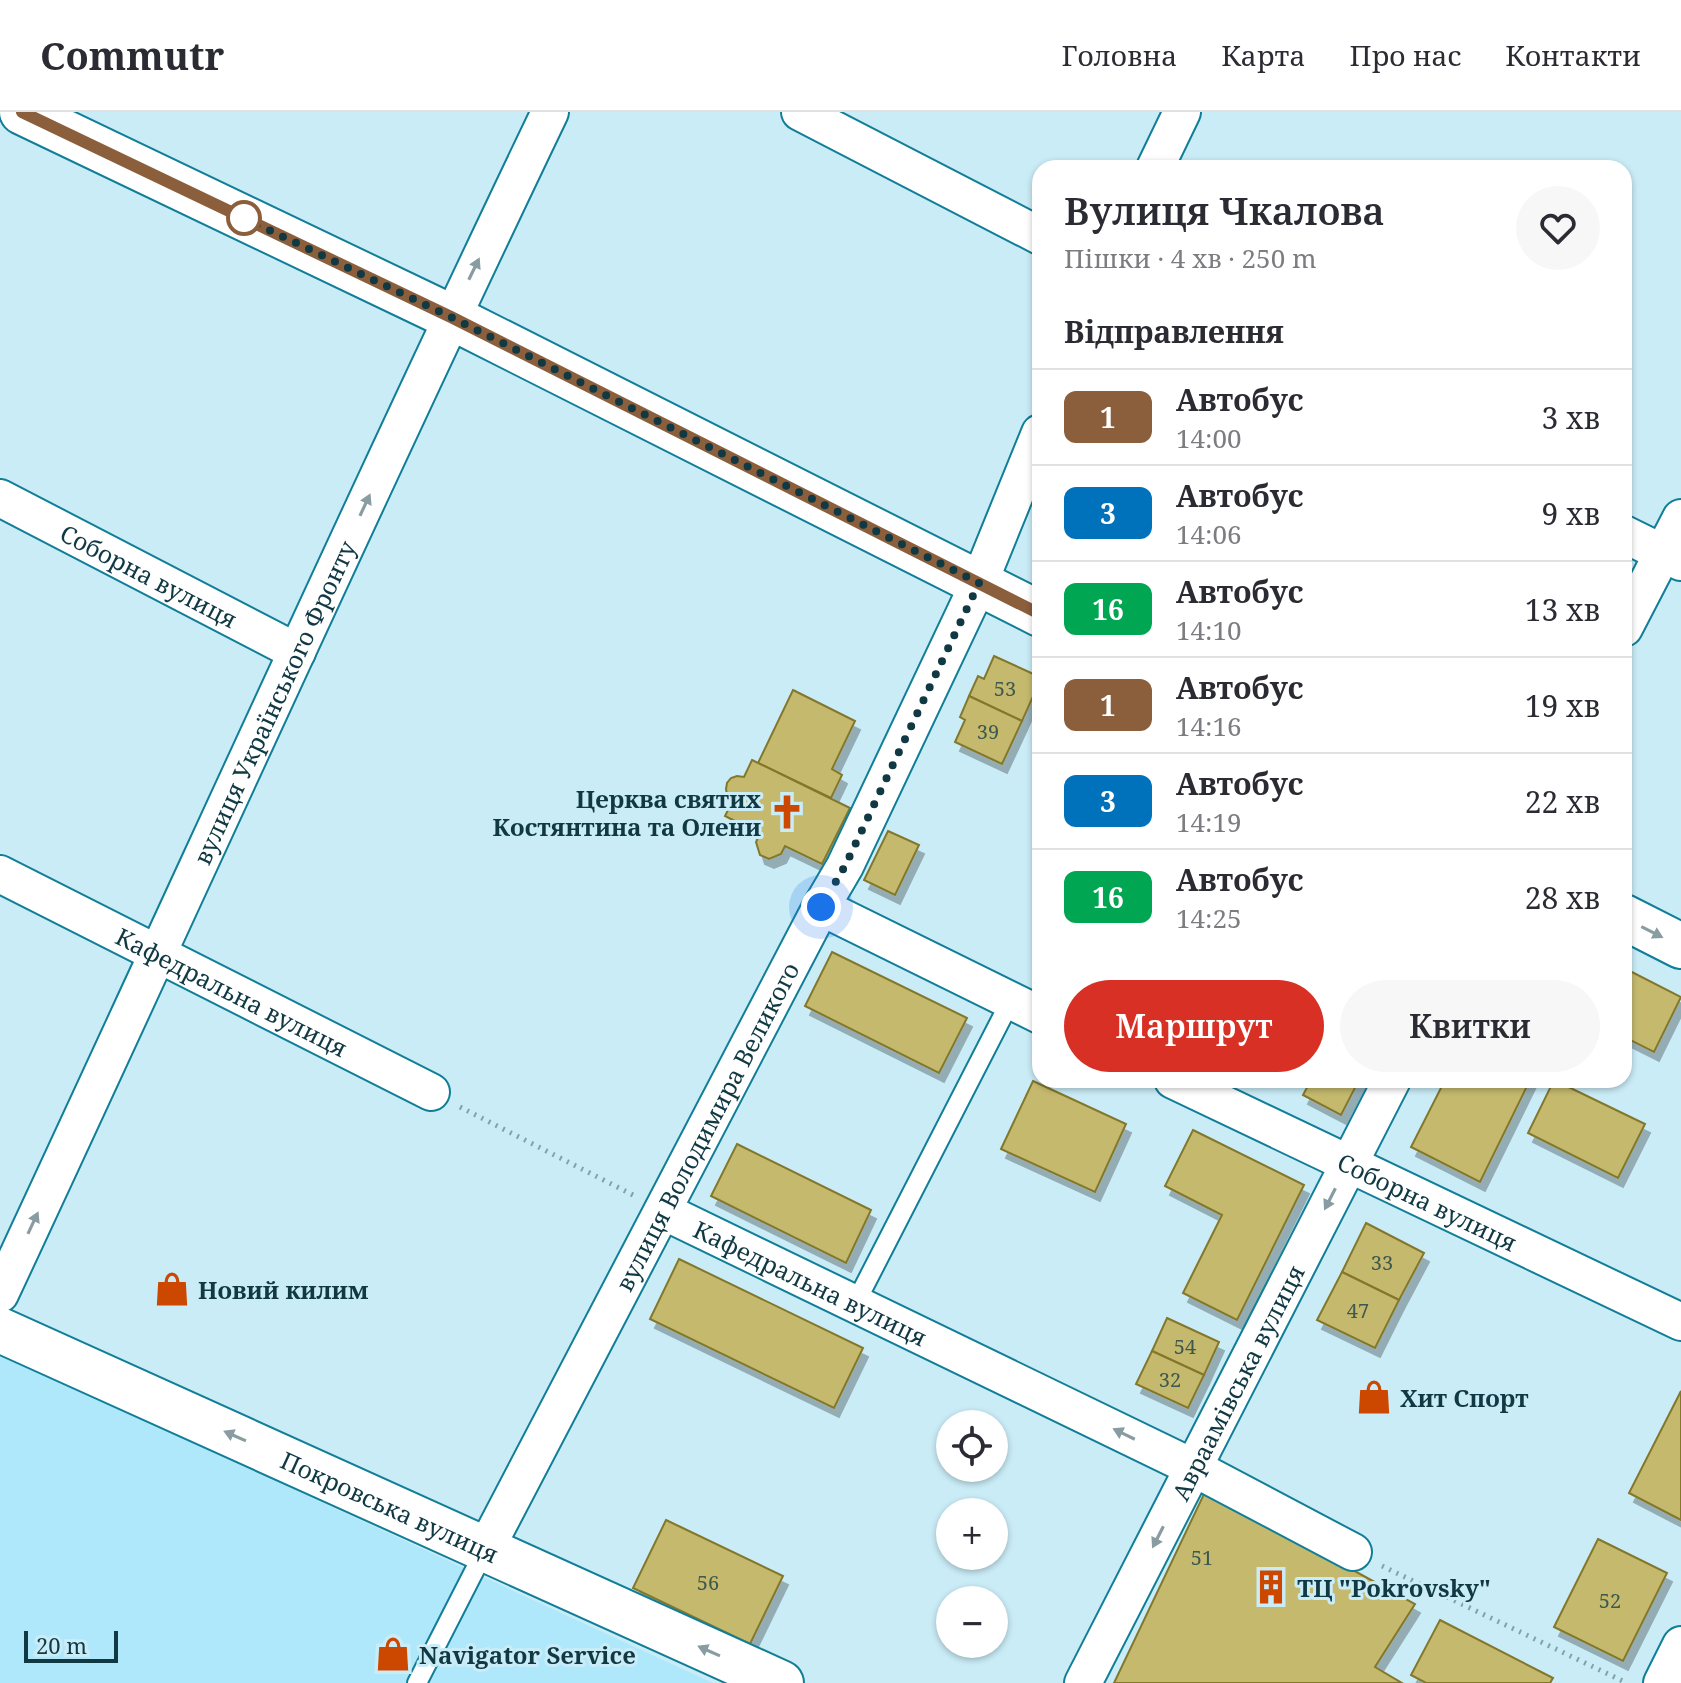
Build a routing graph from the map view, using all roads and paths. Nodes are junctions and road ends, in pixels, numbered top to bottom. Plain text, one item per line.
1 (22, 112) edge
2 (550, 112) edge
3 (800, 112) edge
4 (1182, 112) edge
5 (1159, 160) edge
6 (1032, 232) edge
7 (451, 317) junction
8 (1032, 453) edge
9 (0, 498) edge
10 (1681, 518) edge
11 (1632, 538) edge
12 (1671, 557) edge
13 (979, 583) junction
14 (1032, 610) edge
15 (1632, 616) edge
16 (297, 652) junction
17 (0, 874) edge
18 (821, 907) junction
19 (1632, 921) edge
20 (1681, 946) edge
21 (159, 954) junction
22 (1025, 1008) edge
23 (1190, 1088) edge
24 (1388, 1088) edge
25 (431, 1092) joint
26 (1348, 1163) junction
27 (663, 1211) junction
28 (0, 1294) edge
29 (855, 1304) junction
30 (1681, 1322) edge
31 (0, 1330) edge
32 (1194, 1468) junction
33 (485, 1550) junction
34 (1353, 1552) joint
35 (1681, 1645) edge
36 (417, 1683) edge
37 (781, 1683) edge
38 (1083, 1683) edge
39 (1627, 1683) edge
40 (1662, 1683) edge

1 - 7 main road
7 -> 2 street, вулиця Українського Фронту
3 - 6 street
4 - 5 street
7 - 13 main road
16 -> 7 street, вулиця Українського Фронту
8 - 13 street, вулиця Володимира Великого
9 - 16 street, Соборна вулиця
10 - 12 street
11 - 12 street
12 - 15 street
13 - 14 main road
13 - 18 street, вулиця Володимира Великого
16 - 21 street, вулиця Українського Фронту
17 - 21 street, Кафедральна вулиця
18 - 22 street
18 - 27 street, вулиця Володимира Великого
19 -> 20 main road
21 - 25 street, Кафедральна вулиця
28 -> 21 street, вулиця Українського Фронту
22 - 29 lane
23 - 26 street, Соборна вулиця
24 - 26 street, Авраамівська вулиця
25 - 27 path
26 - 30 street, Соборна вулиця
26 -> 32 street, Авраамівська вулиця
27 - 29 street, Кафедральна вулиця
27 - 33 street, вулиця Володимира Великого
32 -> 29 street, Кафедральна вулиця
33 -> 31 main road, Покровська вулиця
32 - 34 street, Кафедральна вулиця
32 -> 38 street, Авраамівська вулиця
33 - 36 lane, вулиця Володимира Великого
37 -> 33 main road, Покровська вулиця
34 - 39 path
35 - 40 street

